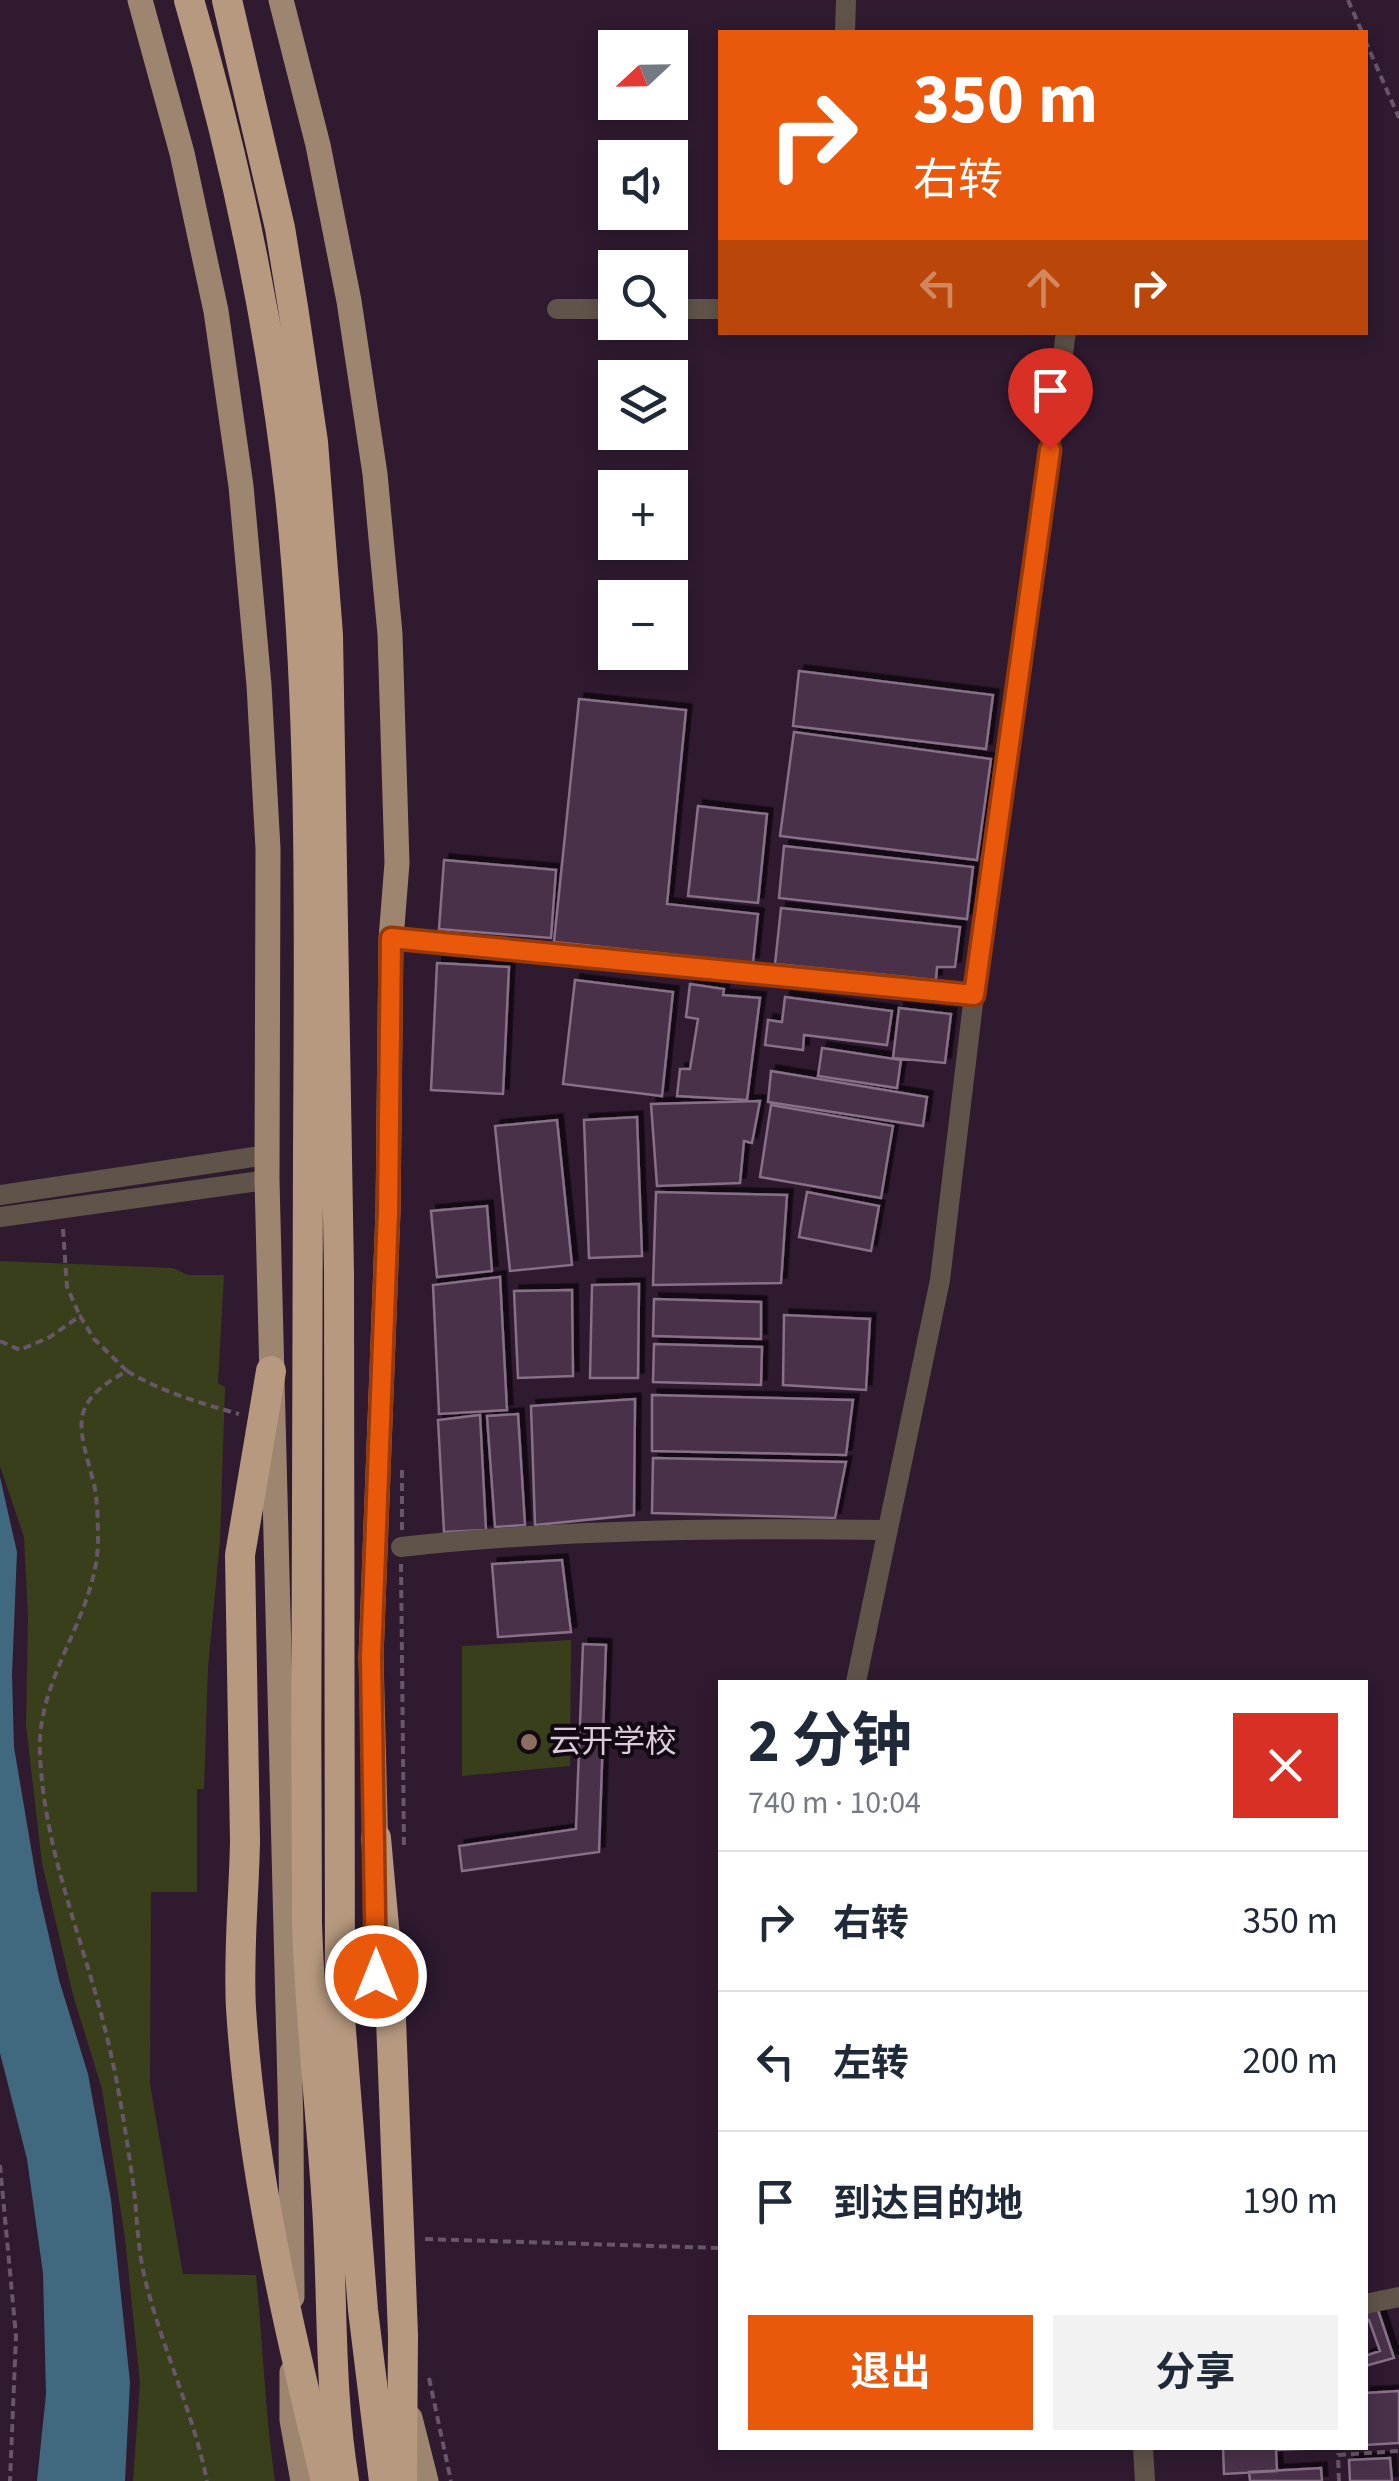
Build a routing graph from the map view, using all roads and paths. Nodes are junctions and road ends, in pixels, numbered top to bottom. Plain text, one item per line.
1 (140, 0) edge
2 (189, 0) edge
3 (226, 0) edge
4 (281, 0) edge
5 (846, 0) edge
6 (1348, 0) edge
7 (845, 30) edge
8 (1361, 30) edge
9 (1368, 47) edge
10 (1399, 118) edge
11 (557, 309) dead end
12 (598, 309) edge
13 (688, 309) edge
14 (718, 310) edge
15 (1066, 335) edge
16 (391, 938) junction
17 (974, 995) junction
18 (267, 1167) junction
19 (0, 1195) edge
20 (62, 1208) junction
21 (0, 1217) edge
22 (80, 1316) junction
23 (0, 1340) edge
24 (127, 1371) junction
25 (271, 1371) junction
26 (239, 1414) dead end
27 (402, 1470) dead end
28 (888, 1530) junction
29 (402, 1546) junction
30 (856, 1680) edge
31 (390, 1845) junction
32 (0, 2165) edge
33 (390, 2238) junction
34 (718, 2248) edge
35 (1399, 2297) edge
36 (1368, 2303) edge
37 (426, 2366) dead end
38 (1143, 2450) edge
39 (1399, 2452) edge
40 (10, 2481) edge
41 (208, 2481) edge
42 (303, 2481) edge
43 (326, 2481) edge
44 (344, 2481) edge
45 (384, 2481) edge
46 (402, 2481) edge
47 (426, 2481) edge
48 (451, 2481) edge
49 (1146, 2481) edge
50 (1339, 2481) edge

1 - 18 main road
2 - 44 highway
3 - 45 highway
4 - 16 main road
5 - 7 street
6 - 8 path
9 - 10 path
11 - 12 street
13 - 14 street
15 - 17 street
16 - 17 street
16 - 31 main road
17 - 28 street
18 - 19 street
18 - 20 street
18 - 25 main road
20 - 21 street
20 - 22 path
22 - 23 path
22 - 24 path
24 - 26 path
24 - 41 path
25 - 42 main road
25 - 43 highway, bridge
27 - 29 path
28 - 29 street
28 - 30 street
29 - 31 path
31 - 33 main road
31 - 46 highway, bridge
32 - 40 path
33 - 34 path
33 - 47 main road
35 - 36 street
37 - 48 path
38 - 49 street
39 - 50 path

